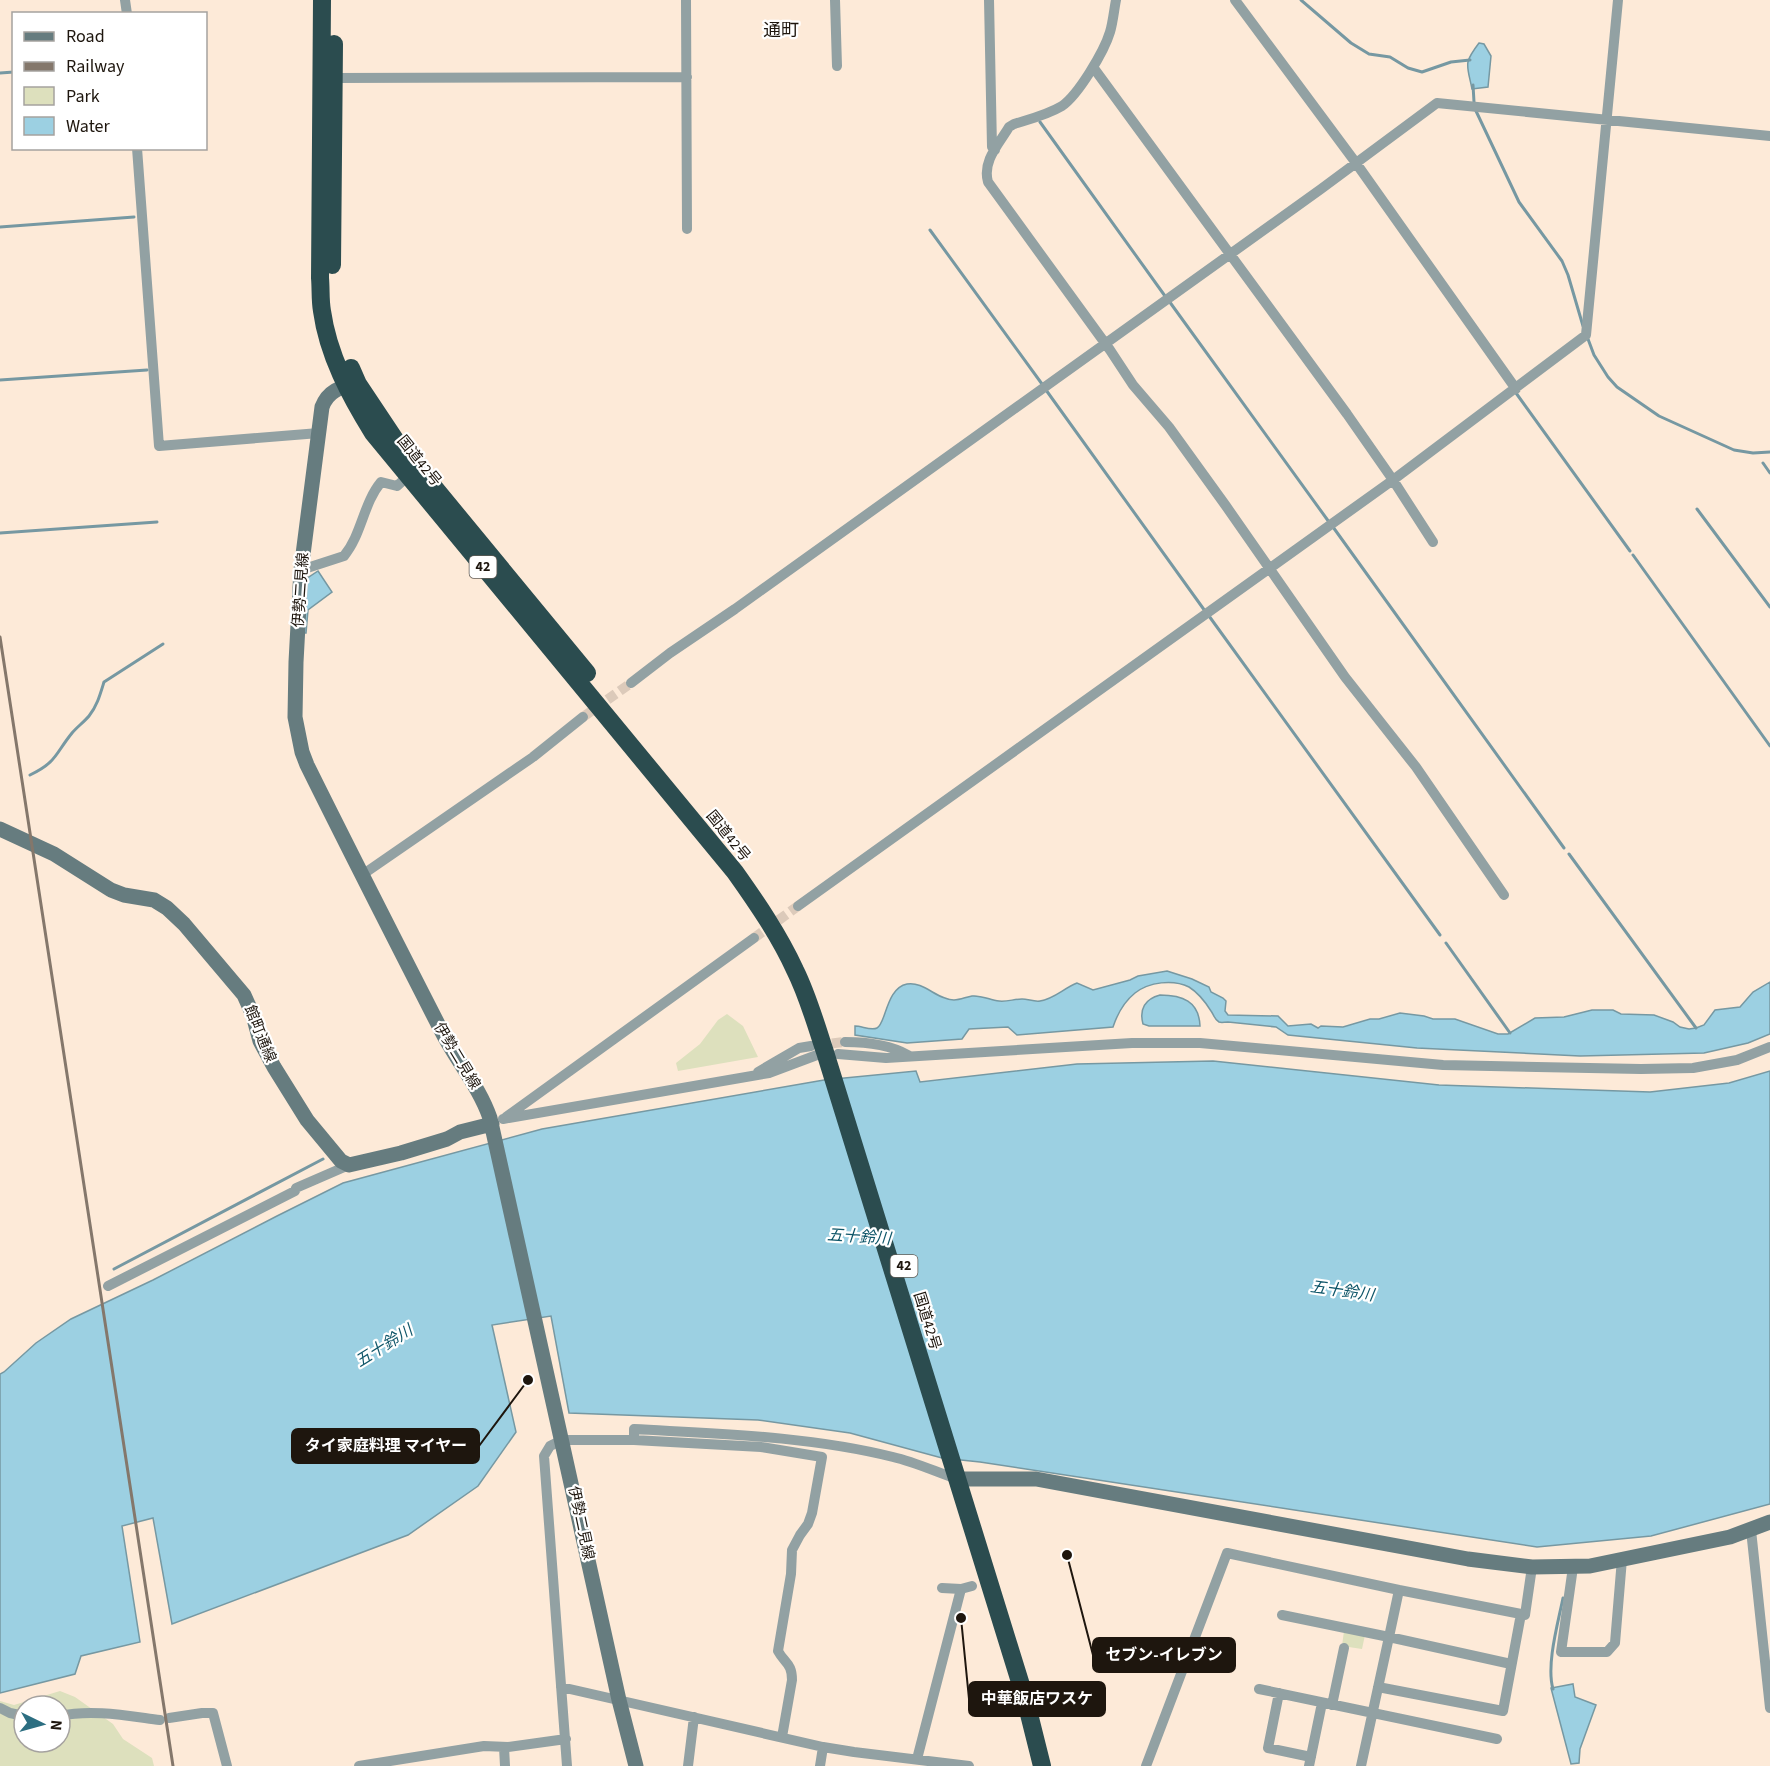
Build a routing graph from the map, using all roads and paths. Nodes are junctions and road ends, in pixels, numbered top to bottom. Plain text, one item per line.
1 (322, 0) edge
2 (334, 0) edge
3 (686, 0) edge
4 (836, 0) edge
5 (989, 0) edge
6 (1116, 0) edge
7 (1235, 0) edge
8 (1618, 0) edge
9 (837, 66) dead end
10 (1093, 67) junction
11 (687, 76) junction
12 (334, 78) junction
13 (1606, 120) junction
14 (1770, 136) edge
15 (137, 150) edge
16 (994, 150) junction
17 (1356, 163) junction
18 (687, 229) dead end
19 (1229, 253) junction
20 (1105, 343) junction
21 (353, 385) junction
22 (1516, 389) junction
23 (319, 433) junction
24 (408, 476) junction
25 (1393, 480) junction
26 (1433, 542) dead end
27 (1269, 569) junction
28 (301, 570) junction
29 (632, 683) tunnel mouth
30 (583, 717) tunnel mouth
31 (0, 829) edge
32 (362, 875) junction
33 (1504, 895) dead end
34 (798, 906) tunnel mouth
35 (754, 938) tunnel mouth
36 (1770, 1047) edge
37 (832, 1055) junction
38 (753, 1076) junction
39 (497, 1126) junction
40 (349, 1165) junction
41 (108, 1286) dead end
42 (634, 1435) junction
43 (562, 1440) junction
44 (962, 1473) junction
45 (1770, 1522) edge
46 (1752, 1530) junction
47 (1622, 1559) junction
48 (1532, 1567) junction
49 (1574, 1567) junction
50 (942, 1588) dead end
51 (1399, 1590) junction
52 (1282, 1614) dead end
53 (1521, 1614) junction
54 (1389, 1637) junction
55 (1344, 1648) dead end
56 (1511, 1664) junction
57 (561, 1687) junction
58 (1378, 1687) junction
59 (1259, 1689) dead end
60 (1279, 1694) junction
61 (619, 1700) junction
62 (1327, 1704) junction
63 (1770, 1708) edge
64 (72, 1713) edge
65 (1373, 1713) junction
66 (694, 1717) junction
67 (782, 1737) junction
68 (566, 1738) junction
69 (1497, 1738) dead end
70 (504, 1747) junction
71 (823, 1747) junction
72 (917, 1760) junction
73 (1310, 1761) edge
74 (934, 1764) edge
75 (227, 1766) edge
76 (359, 1766) edge
77 (505, 1766) edge
78 (567, 1766) edge
79 (636, 1766) edge
80 (688, 1766) edge
81 (820, 1766) edge
82 (969, 1766) edge
83 (1042, 1766) edge
84 (1054, 1766) edge
85 (1146, 1766) edge
86 (1361, 1766) edge

1 - 21 highway, 国道42号 / 42
2 - 12 highway, 国道42号 / 42
3 - 11 street
4 - 9 street
5 - 16 street
6 - 10 street
7 - 17 street
8 - 13 street
10 - 16 street
10 - 19 street
11 - 12 street
11 - 18 street
12 - 21 highway, 国道42号 / 42
13 - 14 street
13 - 17 street
13 - 22 street
15 - 23 street
16 - 20 street
17 - 19 street
17 - 22 street
19 - 20 street
19 - 25 street
20 - 27 street
20 - 29 street
21 - 23 main road, 伊勢二見線
21 - 24 highway, 国道42号 / 42
21 - 37 highway, 国道42号 / 42
22 - 25 street
23 - 28 main road, 伊勢二見線
24 - 28 street
24 - 37 highway, 国道42号 / 42
25 - 26 street
25 - 27 street
27 - 33 street
27 - 34 street
28 - 32 main road, 伊勢二見線
30 - 32 street
31 - 40 main road, 館町通線
32 - 39 main road, 伊勢二見線
35 - 39 street
36 - 37 street
37 - 38 street
37 - 38 street
37 - 44 highway, 国道42号 / 42
38 - 39 street
39 - 40 main road
39 - 43 main road, 伊勢二見線
40 - 41 street
42 - 43 street
42 - 44 street
42 - 67 street
43 - 57 street
43 - 61 main road, 伊勢二見線
44 - 48 main road
44 - 83 highway, 国道42号 / 42
44 - 84 highway, 国道42号 / 42
45 - 46 main road
46 - 47 main road
46 - 63 street
47 - 49 main road
47 - 49 street
48 - 49 main road
48 - 53 street
50 - 72 street
51 - 53 street
51 - 54 street
51 - 85 street
52 - 54 street
53 - 56 street
54 - 56 street
54 - 58 street
55 - 62 street
56 - 58 street
57 - 61 street
57 - 68 street
58 - 65 street
59 - 60 street
60 - 62 street
60 - 73 street
61 - 66 street
61 - 79 main road, 伊勢二見線
62 - 65 street
62 - 73 street
64 - 75 street
65 - 69 street
65 - 86 street
66 - 67 street
66 - 80 street
67 - 71 street
68 - 70 street
68 - 78 street
70 - 76 street
70 - 77 street
71 - 72 street
71 - 81 street
72 - 74 street
74 - 82 street

